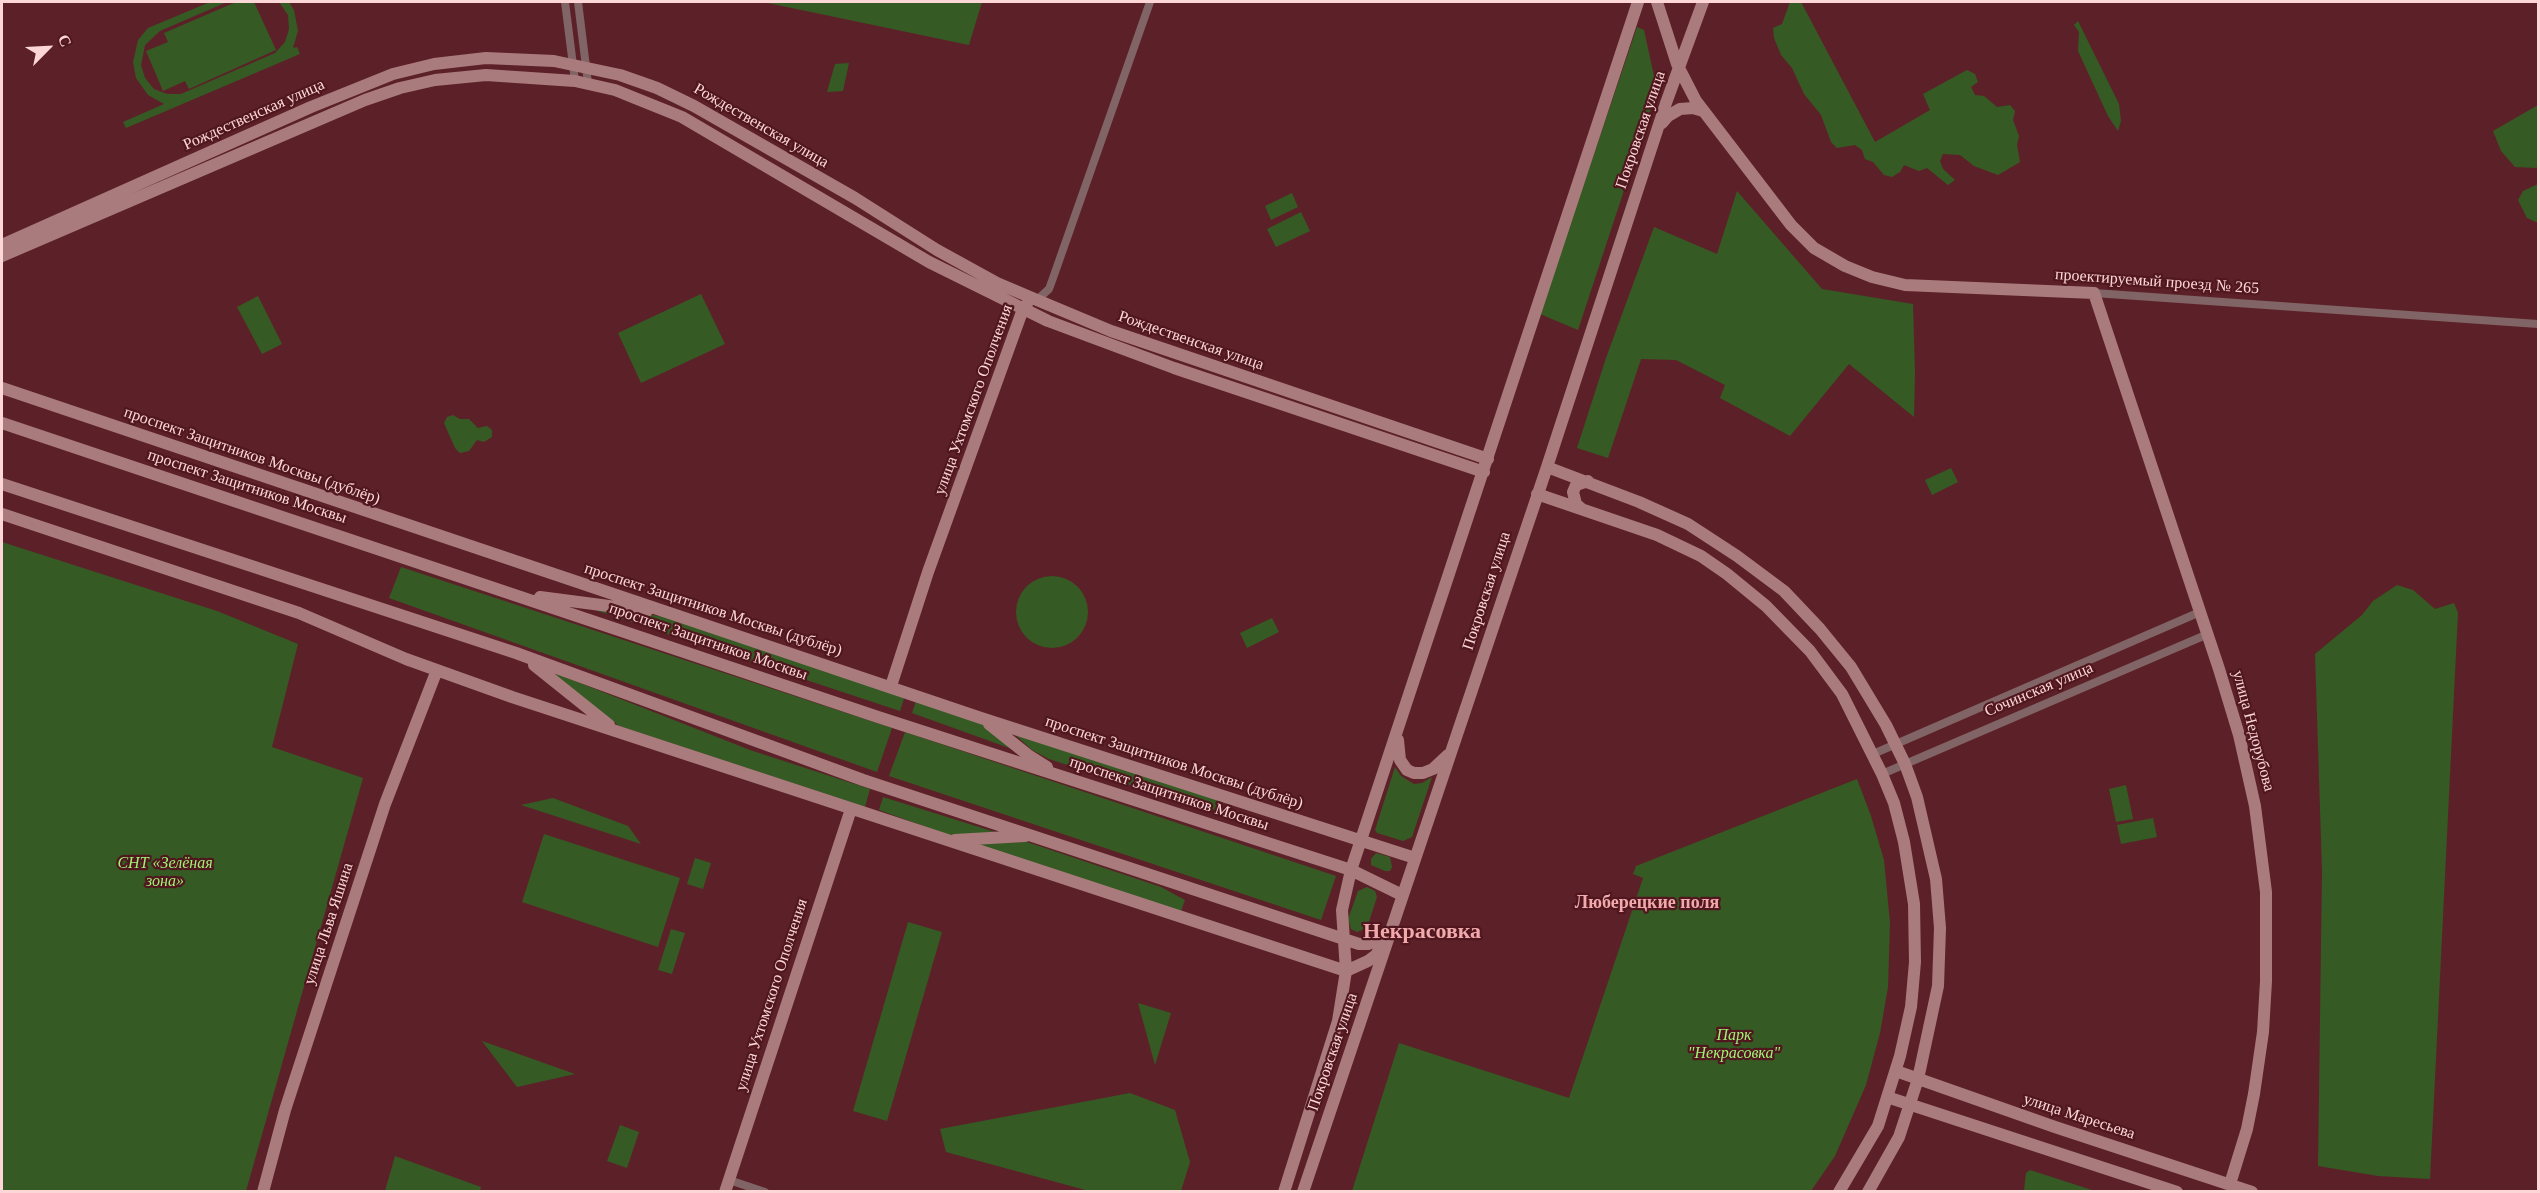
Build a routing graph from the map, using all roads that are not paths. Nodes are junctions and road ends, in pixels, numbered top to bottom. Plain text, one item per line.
1 (565, 2) edge
2 (578, 2) edge
3 (1149, 2) edge
4 (1638, 2) edge
5 (1657, 2) edge
6 (1703, 2) edge
7 (573, 64) junction
8 (586, 67) junction
9 (1679, 69) junction
10 (575, 81) junction
11 (588, 83) junction
12 (1703, 111) junction
13 (1657, 131) junction
14 (2, 244) edge
15 (2, 256) edge
16 (2094, 294) junction
17 (1037, 300) junction
18 (1023, 309) junction
19 (2538, 324) edge
20 (2, 388) edge
21 (2, 423) edge
22 (1488, 459) junction
23 (1547, 467) junction
24 (1484, 472) junction
25 (1588, 481) junction
26 (2, 484) edge
27 (1537, 494) junction
28 (1583, 510) junction
29 (2, 514) edge
30 (511, 593) junction
31 (2200, 612) junction
32 (670, 613) junction
33 (2208, 634) junction
34 (516, 653) junction
35 (437, 670) junction
36 (891, 686) junction
37 (981, 718) junction
38 (1399, 730) junction
39 (617, 731) junction
40 (1895, 744) junction
41 (1453, 747) junction
42 (1873, 754) junction
43 (1905, 764) junction
44 (1882, 774) junction
45 (1063, 777) junction
46 (851, 809) junction
47 (1034, 835) junction
48 (1362, 840) junction
49 (948, 841) junction
50 (1415, 858) junction
51 (1351, 870) junction
52 (1402, 895) junction
53 (1388, 934) junction
54 (1342, 937) junction
55 (1346, 971) junction
56 (1907, 1025) junction
57 (1928, 1032) junction
58 (1896, 1071) junction
59 (1918, 1079) junction
60 (1887, 1097) junction
61 (1910, 1104) junction
62 (727, 1185) edge
63 (2229, 1188) edge
64 (263, 1191) edge
65 (765, 1191) edge
66 (1284, 1191) edge
67 (1303, 1191) edge
68 (1839, 1191) edge
69 (1868, 1191) edge
70 (2177, 1191) edge
71 (2252, 1191) edge

1 - 7 street
2 - 8 street
3 - 17 street, улица Ухтомского Ополчения
4 - 22 street, Покровская улица
5 - 9 street, проектируемый проезд № 265
6 - 9 street, Покровская улица
7 - 8 street, Рождественская улица
7 - 10 street
7 - 14 street, Рождественская улица
8 - 11 street
8 - 17 street, Рождественская улица
9 - 12 street, проектируемый проезд № 265
9 - 13 street, Покровская улица
10 - 11 street, Рождественская улица
10 - 15 street, Рождественская улица
11 - 18 street, Рождественская улица
12 - 13 street
12 - 16 street, проектируемый проезд № 265
13 - 23 street, Покровская улица
16 - 19 street, проектируемый проезд № 265
16 - 31 street, улица Недорубова
17 - 18 street, улица Ухтомского Ополчения
17 - 22 street, Рождественская улица
18 - 24 street, Рождественская улица
18 - 36 street, улица Ухтомского Ополчения
20 - 32 street, проспект Защитников Москвы (дублёр)
21 - 30 street, проспект Защитников Москвы
22 - 24 street, Покровская улица
23 - 25 street
23 - 27 street, Покровская улица
24 - 38 street, Покровская улица
25 - 28 street
25 - 40 street
26 - 34 street
27 - 28 street
27 - 41 street, Покровская улица
28 - 42 street
29 - 35 street
30 - 32 street
30 - 45 street, проспект Защитников Москвы
31 - 33 street, улица Недорубова
31 - 40 street, Сочинская улица
32 - 36 street, проспект Защитников Москвы (дублёр)
33 - 43 street, Сочинская улица
33 - 63 street, улица Недорубова
34 - 39 street
34 - 47 street
35 - 39 street
35 - 64 street, улица Льва Яшина
36 - 37 street, проспект Защитников Москвы (дублёр)
37 - 45 street
37 - 48 street, проспект Защитников Москвы (дублёр)
38 - 41 street
38 - 48 street, Покровская улица
39 - 46 street
40 - 42 street, Сочинская улица
40 - 43 street
41 - 50 street, Покровская улица
42 - 44 street
43 - 44 street, Сочинская улица
43 - 57 street
44 - 56 street
45 - 51 street, проспект Защитников Москвы
46 - 49 street
46 - 62 street, улица Ухтомского Ополчения
47 - 49 street
47 - 54 street
48 - 50 street, проспект Защитников Москвы (дублёр)
48 - 51 street, Покровская улица
49 - 55 street
50 - 52 street, Покровская улица
51 - 52 street, проспект Защитников Москвы
51 - 54 street, Покровская улица
52 - 53 street, Покровская улица
53 - 54 street
53 - 55 street
53 - 67 street, Покровская улица
54 - 55 street, Покровская улица
55 - 66 street, Покровская улица
56 - 57 street
56 - 58 street
57 - 59 street
58 - 59 street, улица Маресьева
58 - 60 street
59 - 61 street
59 - 63 street, улица Маресьева
60 - 61 street
60 - 68 street
61 - 69 street
61 - 70 street
62 - 65 street
63 - 71 street, улица Маресьева

